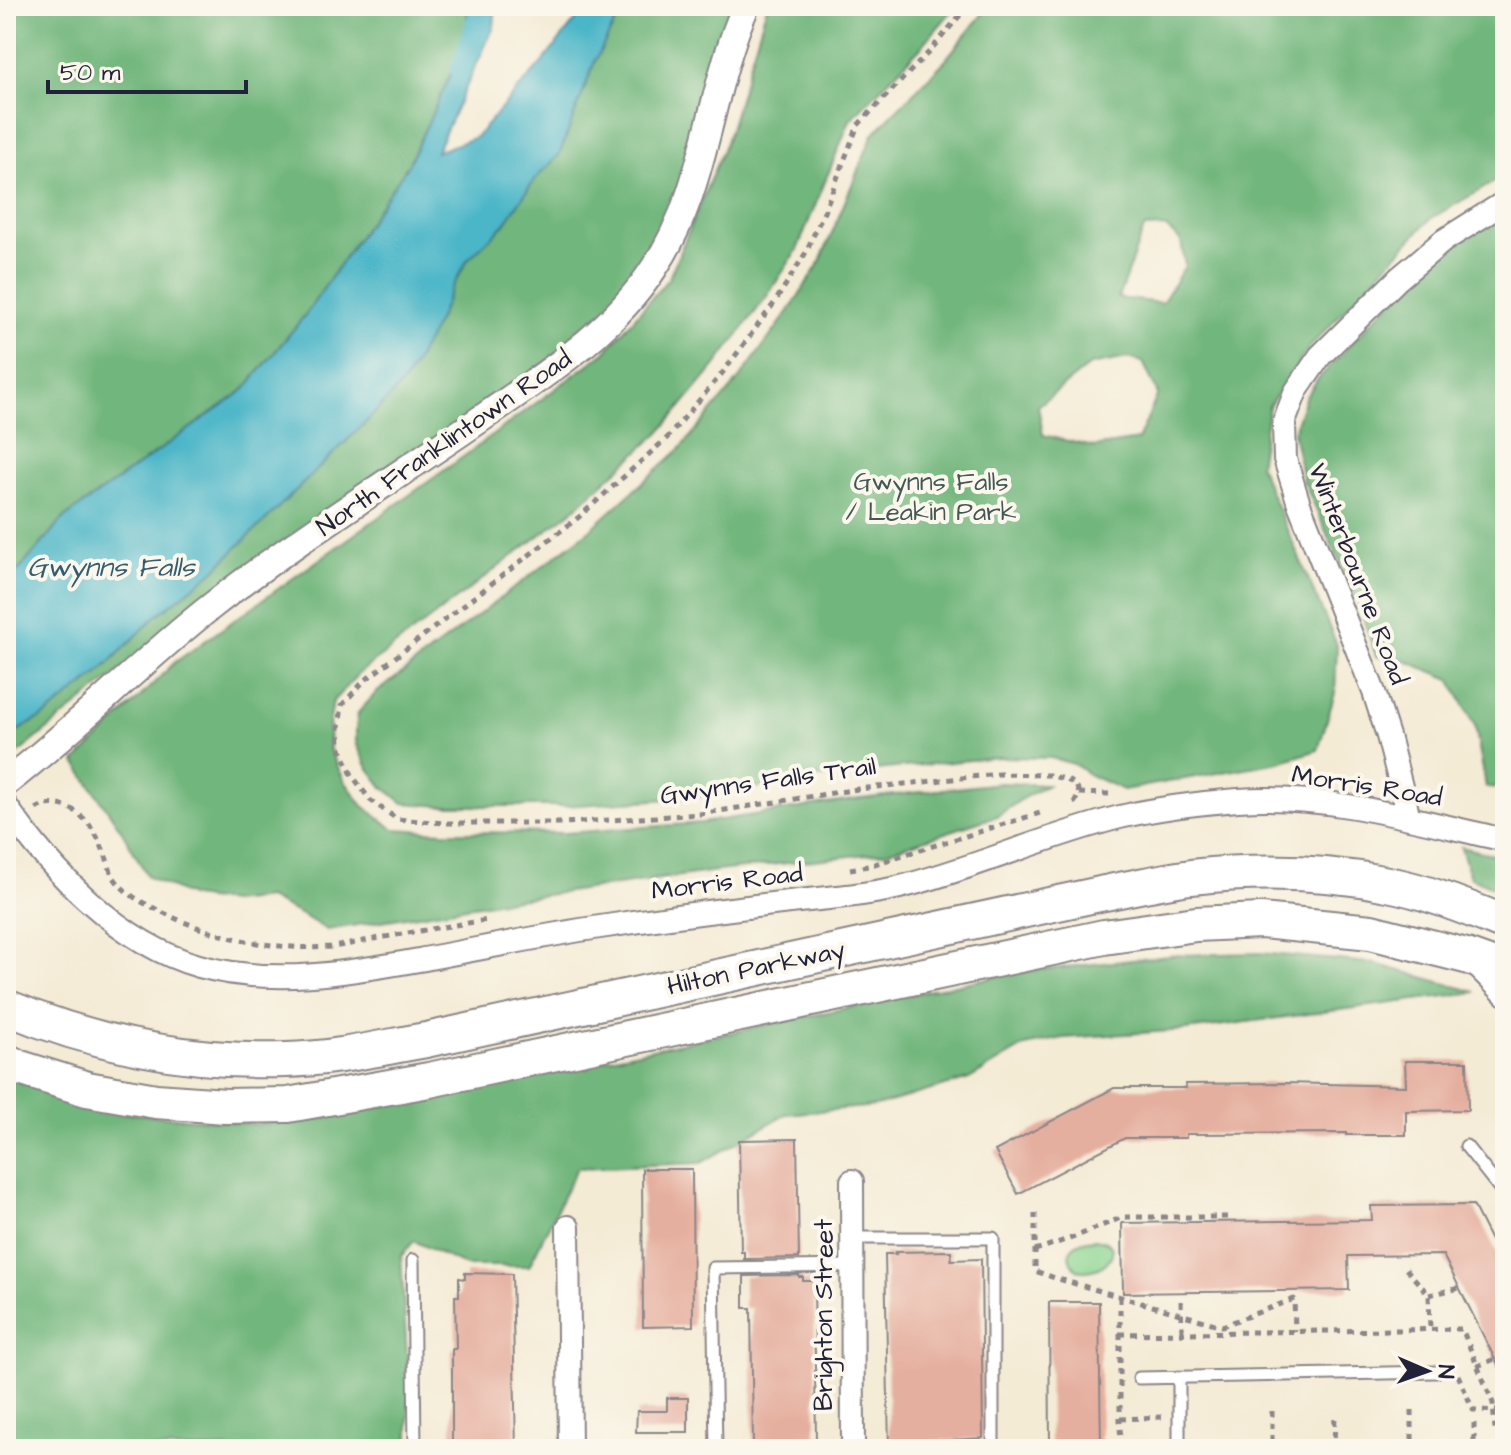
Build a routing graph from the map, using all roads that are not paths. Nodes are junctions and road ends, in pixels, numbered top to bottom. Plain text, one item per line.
1 (746, 6) edge
2 (1505, 202) edge
3 (6, 783) edge
4 (11, 813) edge
5 (1409, 818) junction
6 (1505, 840) edge
7 (1505, 923) edge
8 (1466, 956) junction
9 (1505, 970) edge
10 (1505, 994) edge
11 (6, 1007) edge
12 (6, 1061) edge
13 (1466, 1146) dead end
14 (852, 1181) dead end
15 (1505, 1195) edge
16 (568, 1227) dead end
17 (852, 1238) junction
18 (413, 1260) dead end
19 (852, 1266) junction
20 (1436, 1372) dead end
21 (1179, 1377) junction
22 (1139, 1378) dead end
23 (415, 1449) edge
24 (570, 1449) edge
25 (716, 1449) edge
26 (853, 1449) edge
27 (993, 1449) edge
28 (1179, 1449) edge

1 - 3 street, North Franklintown Road
2 - 5 street, Winterbourne Road
4 - 5 street, Morris Road
5 - 6 street, Morris Road
7 - 11 main road, Hilton Parkway
8 - 9 main road, Hilton Parkway
8 - 10 street
8 - 12 main road, Hilton Parkway
13 - 15 lane
14 - 17 street, Brighton Street
16 - 24 street
17 - 19 street, Brighton Street
17 - 27 lane
18 - 23 lane
19 - 25 lane
19 - 26 street, Brighton Street
20 - 21 lane
21 - 22 lane
21 - 28 lane

